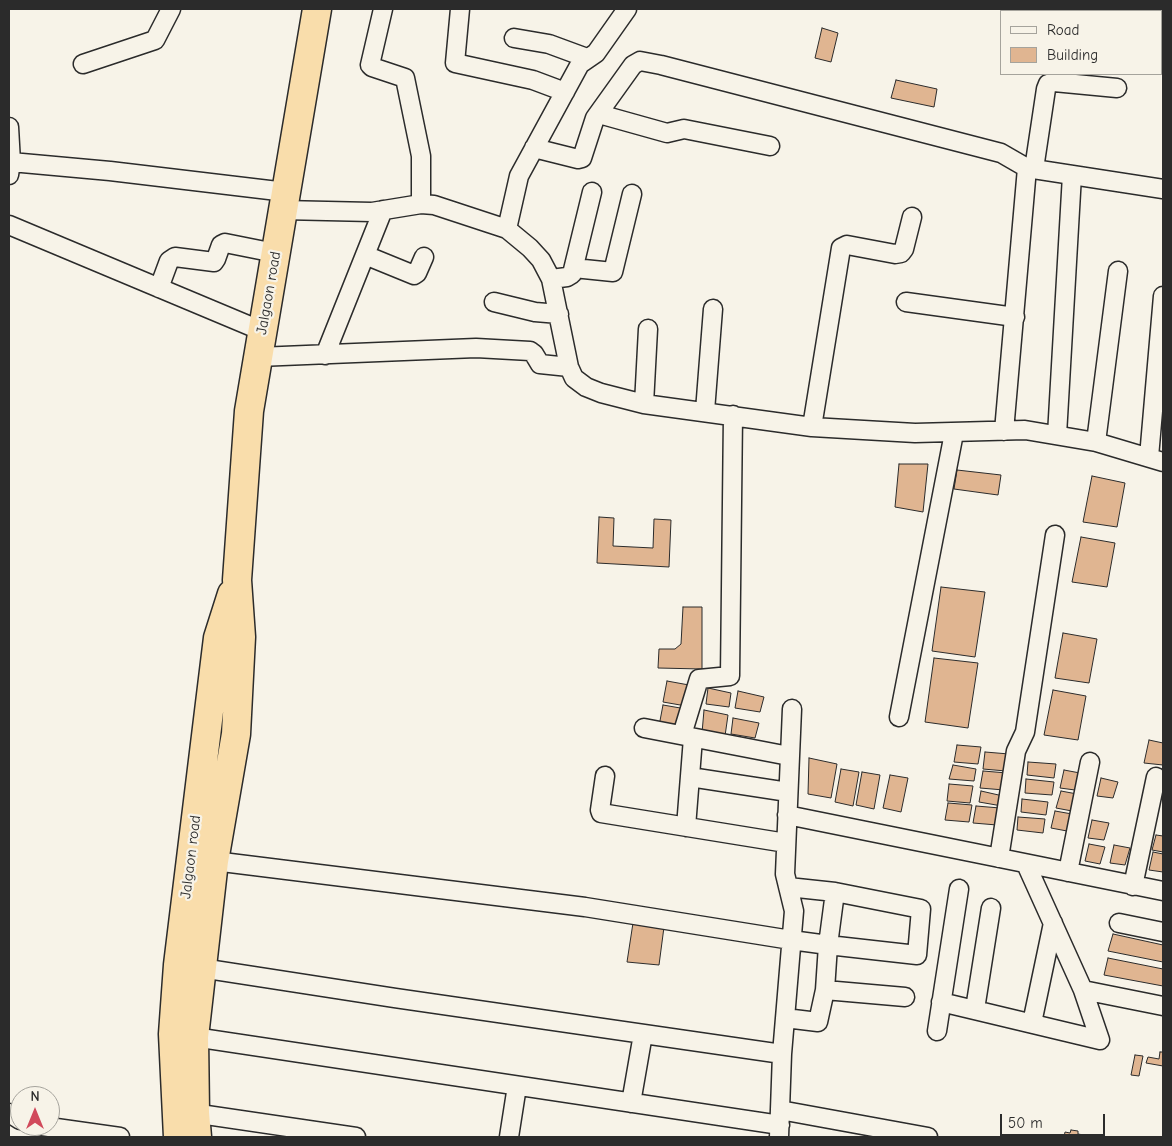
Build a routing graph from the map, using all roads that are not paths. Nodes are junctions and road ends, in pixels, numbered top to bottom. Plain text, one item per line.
1 (171, 9) edge
2 (316, 9) edge
3 (382, 9) edge
4 (460, 9) edge
5 (626, 9) edge
6 (514, 38) dead end
7 (587, 58) junction
8 (83, 64) dead end
9 (1117, 88) dead end
10 (565, 92) junction
11 (599, 114) junction
12 (9, 127) edge
13 (770, 146) dead end
14 (534, 148) junction
15 (10, 168) edge
16 (1030, 168) junction
17 (1072, 175) junction
18 (1163, 189) edge
19 (592, 192) dead end
20 (632, 194) dead end
21 (284, 201) junction
22 (421, 204) junction
23 (383, 210) junction
24 (912, 217) dead end
25 (9, 225) edge
26 (506, 229) junction
27 (276, 253) junction
28 (365, 255) junction
29 (424, 257) dead end
30 (574, 268) junction
31 (1118, 271) dead end
32 (552, 278) junction
33 (159, 288) junction
34 (1163, 296) edge
35 (494, 302) dead end
36 (906, 302) dead end
37 (1163, 304) edge
38 (713, 309) dead end
39 (559, 314) junction
40 (1015, 317) junction
41 (648, 330) dead end
42 (262, 331) junction
43 (1161, 346) edge
44 (325, 355) junction
45 (258, 358) junction
46 (569, 366) junction
47 (644, 404) junction
48 (705, 411) junction
49 (733, 415) junction
50 (812, 427) junction
51 (1004, 431) junction
52 (954, 434) junction
53 (1057, 435) junction
54 (1096, 442) junction
55 (1156, 459) edge
56 (1055, 535) dead end
57 (237, 580) junction
58 (792, 709) dead end
59 (899, 717) dead end
60 (644, 728) dead end
61 (688, 737) junction
62 (789, 756) junction
63 (1090, 762) dead end
64 (605, 776) dead end
65 (690, 777) junction
66 (1156, 777) dead end
67 (788, 792) junction
68 (787, 815) junction
69 (686, 827) junction
70 (786, 843) junction
71 (999, 858) junction
72 (214, 861) junction
73 (1026, 864) junction
74 (1068, 872) junction
75 (1134, 886) junction
76 (788, 887) junction
77 (959, 889) dead end
78 (1163, 891) edge
79 (835, 892) junction
80 (991, 908) dead end
81 (1053, 923) junction
82 (1120, 923) dead end
83 (1163, 932) edge
84 (791, 940) junction
85 (828, 945) junction
86 (200, 968) junction
87 (825, 990) junction
88 (1083, 990) junction
89 (905, 997) dead end
90 (941, 1002) junction
91 (1163, 1006) edge
92 (975, 1010) junction
93 (785, 1018) junction
94 (1032, 1023) junction
95 (936, 1032) dead end
96 (643, 1034) junction
97 (194, 1037) junction
98 (782, 1054) junction
99 (517, 1086) junction
100 (631, 1103) junction
101 (780, 1124) edge
102 (60, 1129) edge
103 (182, 1129) edge
104 (120, 1137) edge
105 (356, 1137) edge
106 (509, 1137) edge
107 (928, 1137) edge

1 - 8 street
2 - 21 highway, Jalgaon road
3 - 22 street
4 - 10 street
5 - 7 street
6 - 7 street
7 - 10 street
9 - 16 street
10 - 14 street
11 - 13 street
11 - 14 street
11 - 16 street
12 - 15 street
14 - 26 street
15 - 21 street
16 - 17 street
16 - 40 street
17 - 18 street
17 - 53 street
19 - 30 street
20 - 30 street
21 - 23 street
21 - 27 highway, Jalgaon road
22 - 23 street
22 - 26 street
23 - 28 street
24 - 50 street
25 - 33 street
26 - 32 street
27 - 33 street
27 - 42 highway, Jalgaon road
28 - 29 street
28 - 44 street
30 - 32 street
31 - 54 street
32 - 39 street
33 - 42 street
34 - 37 street
35 - 39 street
36 - 40 street
37 - 43 street
38 - 48 street
39 - 46 street
40 - 51 street
41 - 47 street
42 - 45 highway, Jalgaon road
43 - 55 street
44 - 45 street
44 - 46 street
45 - 57 highway, Jalgaon road
46 - 47 street
47 - 48 street
48 - 49 street
49 - 50 street
49 - 61 street
50 - 52 street
51 - 52 street
51 - 53 street
52 - 59 street
53 - 54 street
54 - 55 street
56 - 71 street
57 - 72 highway, Jalgaon road
57 - 103 highway, Jalgaon road
58 - 62 street
60 - 61 street
61 - 62 street
61 - 65 street
62 - 67 street
63 - 74 street
64 - 69 street
65 - 67 street
65 - 69 street
66 - 75 street
67 - 68 street
68 - 70 street
68 - 71 street
69 - 70 street
70 - 76 street
71 - 73 street
72 - 84 street
72 - 86 highway, Jalgaon road
73 - 74 street
73 - 81 street
74 - 75 street
75 - 78 street
76 - 79 street
76 - 84 street
77 - 90 street
79 - 85 street
79 - 85 street
80 - 92 street
81 - 88 street
81 - 94 street
82 - 83 street
84 - 85 street
84 - 93 street
85 - 87 street
86 - 96 street
86 - 97 highway, Jalgaon road
87 - 89 street
87 - 93 street
88 - 91 street
88 - 94 street
90 - 92 street
90 - 95 street
92 - 94 street
93 - 98 street
96 - 98 street
96 - 100 street
97 - 99 street
97 - 103 highway, Jalgaon road
98 - 101 street
99 - 100 street
99 - 106 street
100 - 101 street
101 - 107 street
102 - 104 street
103 - 105 street

